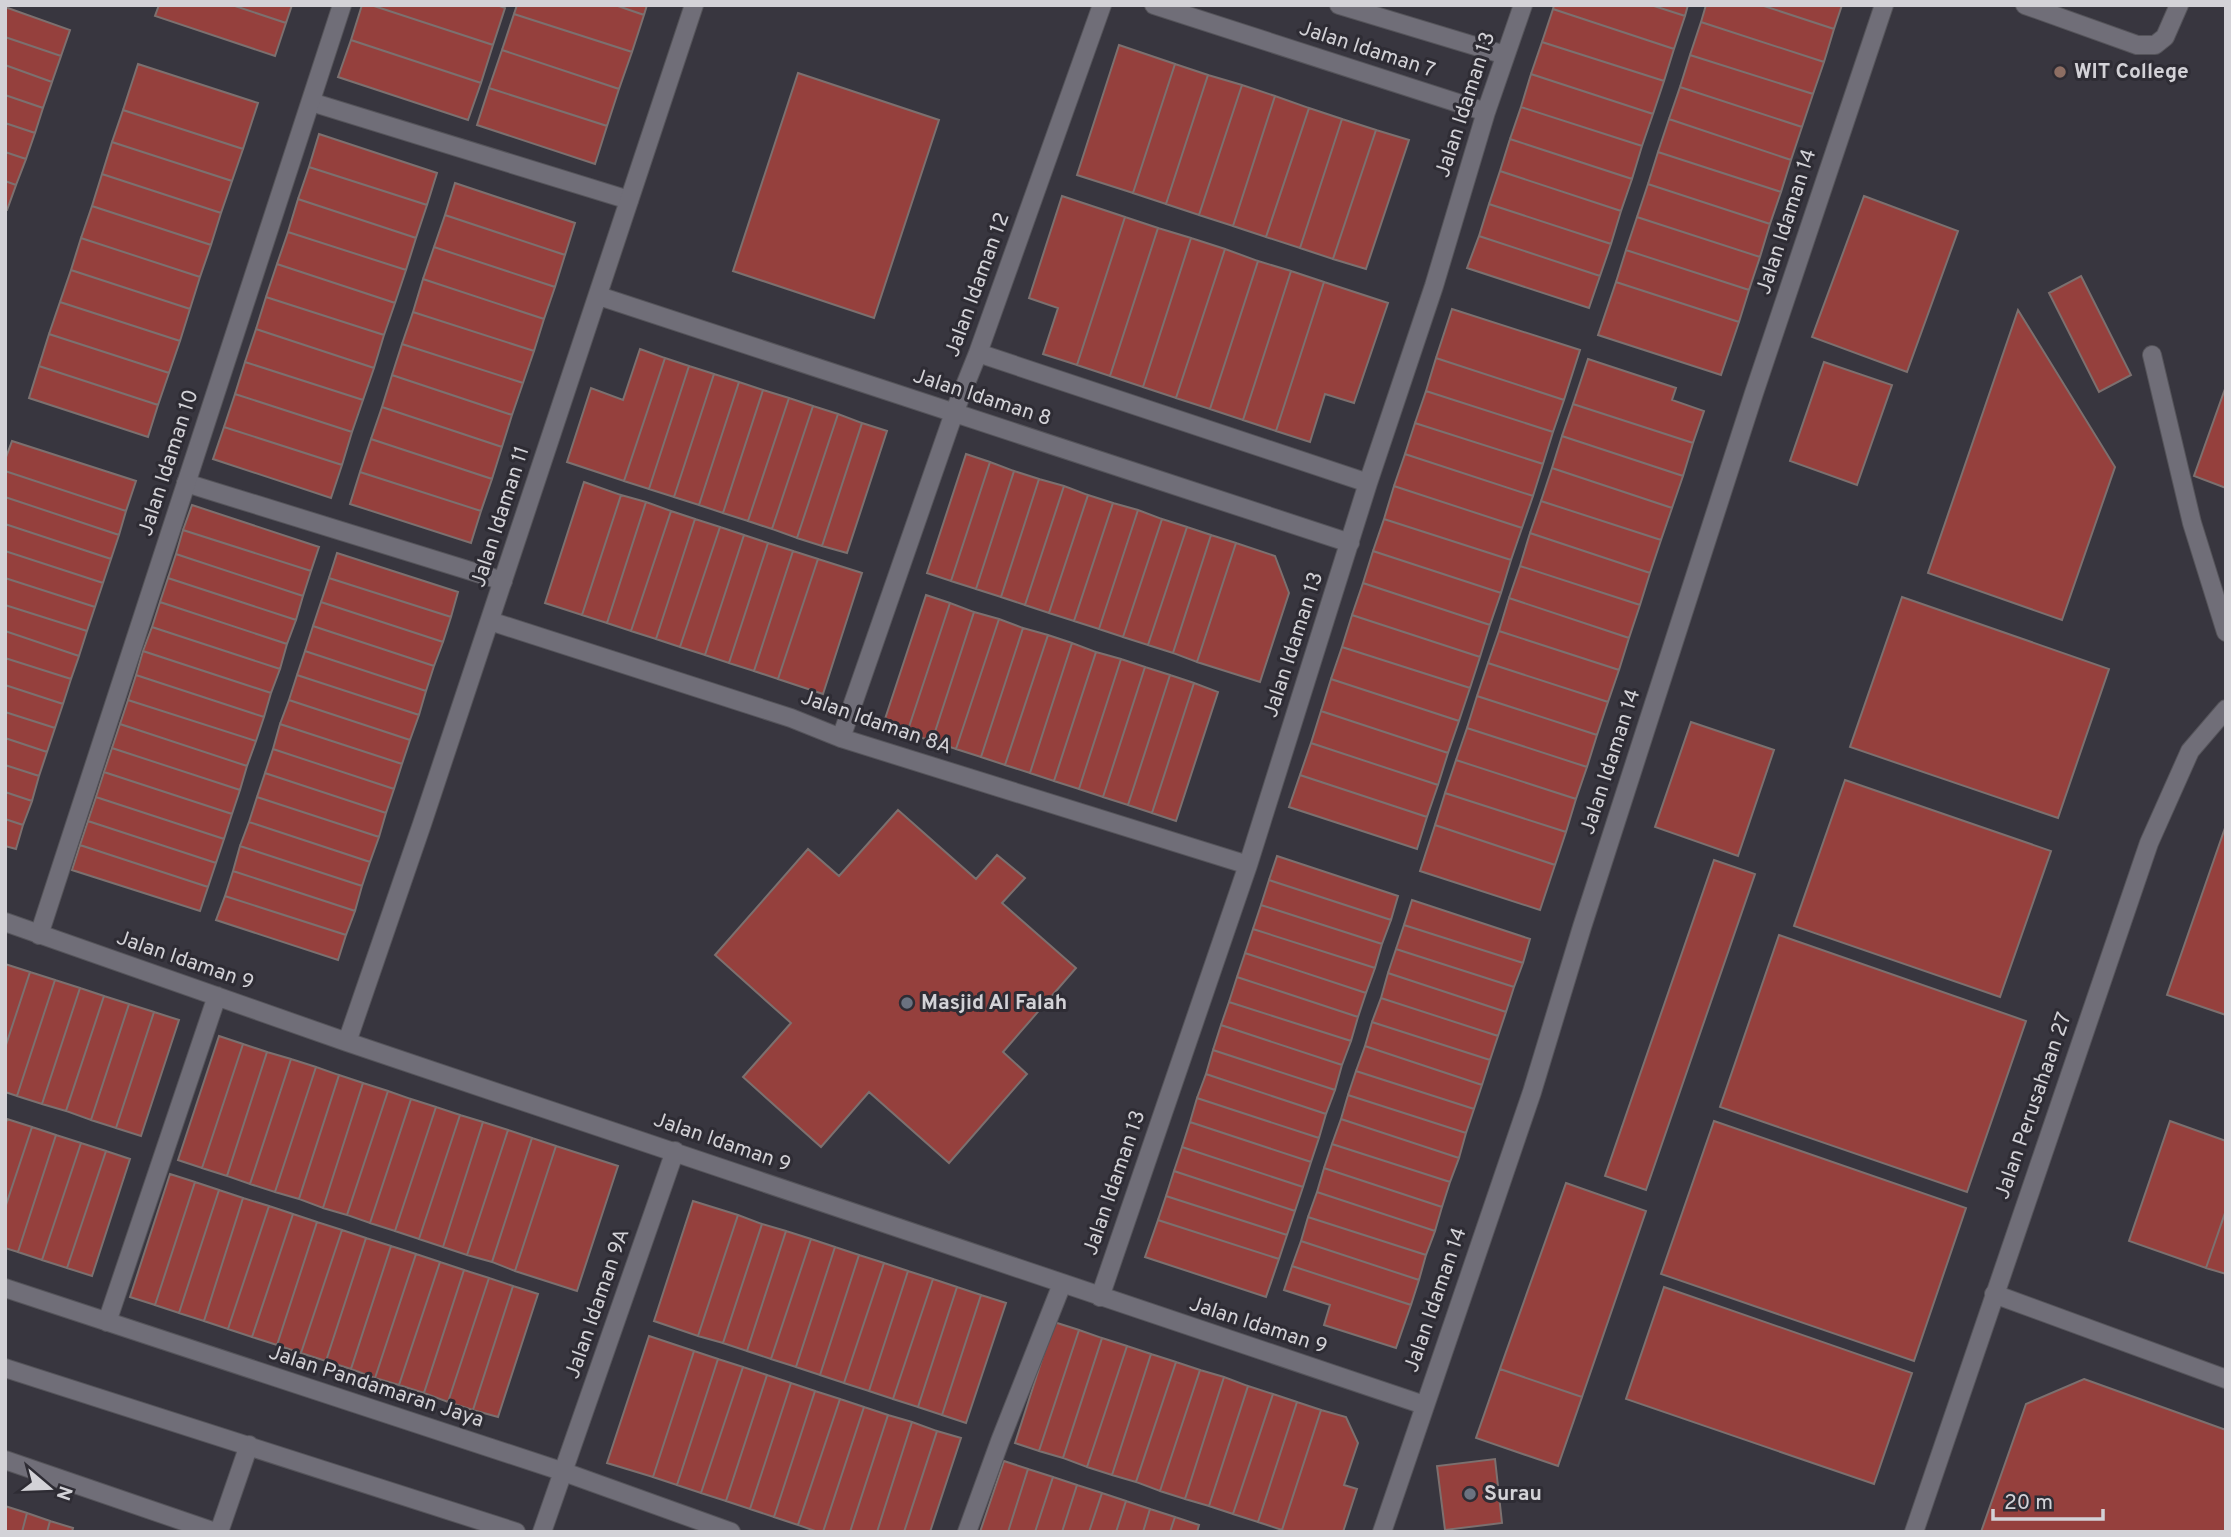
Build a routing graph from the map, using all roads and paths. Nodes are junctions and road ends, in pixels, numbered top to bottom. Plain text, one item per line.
1 (342, 5) edge
2 (694, 5) edge
3 (1102, 5) edge
4 (1154, 5) edge
5 (1339, 5) edge
6 (1523, 5) edge
7 (1884, 5) edge
8 (2025, 5) edge
9 (2179, 5) edge
10 (1506, 55) junction
11 (311, 102) junction
12 (1486, 112) junction
13 (629, 200) junction
14 (599, 296) junction
15 (978, 353) junction
16 (2152, 355) dead end
17 (954, 413) junction
18 (187, 483) junction
19 (1368, 483) junction
20 (1350, 543) junction
21 (503, 581) junction
22 (490, 621) junction
23 (2226, 632) edge
24 (2226, 709) edge
25 (841, 738) junction
26 (1248, 865) junction
27 (5, 922) edge
28 (39, 935) junction
29 (217, 996) junction
30 (347, 1042) junction
31 (675, 1151) junction
32 (1062, 1284) junction
33 (5, 1288) edge
34 (1994, 1294) junction
35 (1100, 1297) junction
36 (107, 1322) junction
37 (5, 1368) edge
38 (2226, 1379) edge
39 (1424, 1405) junction
40 (249, 1445) junction
41 (5, 1460) edge
42 (564, 1472) junction
43 (514, 1531) edge
44 (217, 1532) edge
45 (542, 1532) edge
46 (731, 1532) edge
47 (967, 1532) edge
48 (1382, 1532) edge
49 (1914, 1532) edge

1 - 11 street, Jalan Idaman 10
2 - 13 street, Jalan Idaman 11
3 - 15 street, Jalan Idaman 12
4 - 12 street, Jalan Idaman 7
5 - 10 street, Jalan Idaman 7
6 - 10 street, Jalan Idaman 13
7 - 39 street, Jalan Idaman 14
8 - 9 street
10 - 12 street, Jalan Idaman 13
11 - 13 street
11 - 18 street, Jalan Idaman 10
12 - 19 street, Jalan Idaman 13
13 - 14 street, Jalan Idaman 11
14 - 17 street, Jalan Idaman 8
14 - 21 street, Jalan Idaman 11
15 - 17 street, Jalan Idaman 12
15 - 19 street, Jalan Idaman 8
16 - 23 street
17 - 20 street, Jalan Idaman 8
17 - 25 street, Jalan Idaman 12
18 - 21 street
18 - 28 street, Jalan Idaman 10
19 - 20 street, Jalan Idaman 13
20 - 26 street, Jalan Idaman 13
21 - 22 street, Jalan Idaman 11
22 - 25 street, Jalan Idaman 8A
22 - 30 street, Jalan Idaman 11
24 - 34 street, Jalan Perusahaan 27
25 - 26 street, Jalan Idaman 8A
26 - 35 street, Jalan Idaman 13
27 - 28 street, Jalan Idaman 9
28 - 29 street, Jalan Idaman 9
29 - 30 street, Jalan Idaman 9
29 - 36 street
30 - 31 street, Jalan Idaman 9
31 - 32 street, Jalan Idaman 9
31 - 42 street, Jalan Idaman 9A
32 - 35 street, Jalan Idaman 9
32 - 47 street
33 - 36 street, Jalan Pandamaran Jaya
34 - 38 street
34 - 49 street, Jalan Perusahaan 27
35 - 39 street, Jalan Idaman 9
36 - 42 street, Jalan Pandamaran Jaya
37 - 40 street
39 - 48 street, Jalan Idaman 14
40 - 43 street
40 - 44 street
41 - 44 street
42 - 45 street, Jalan Idaman 9A
42 - 46 street, Jalan Pandamaran Jaya

